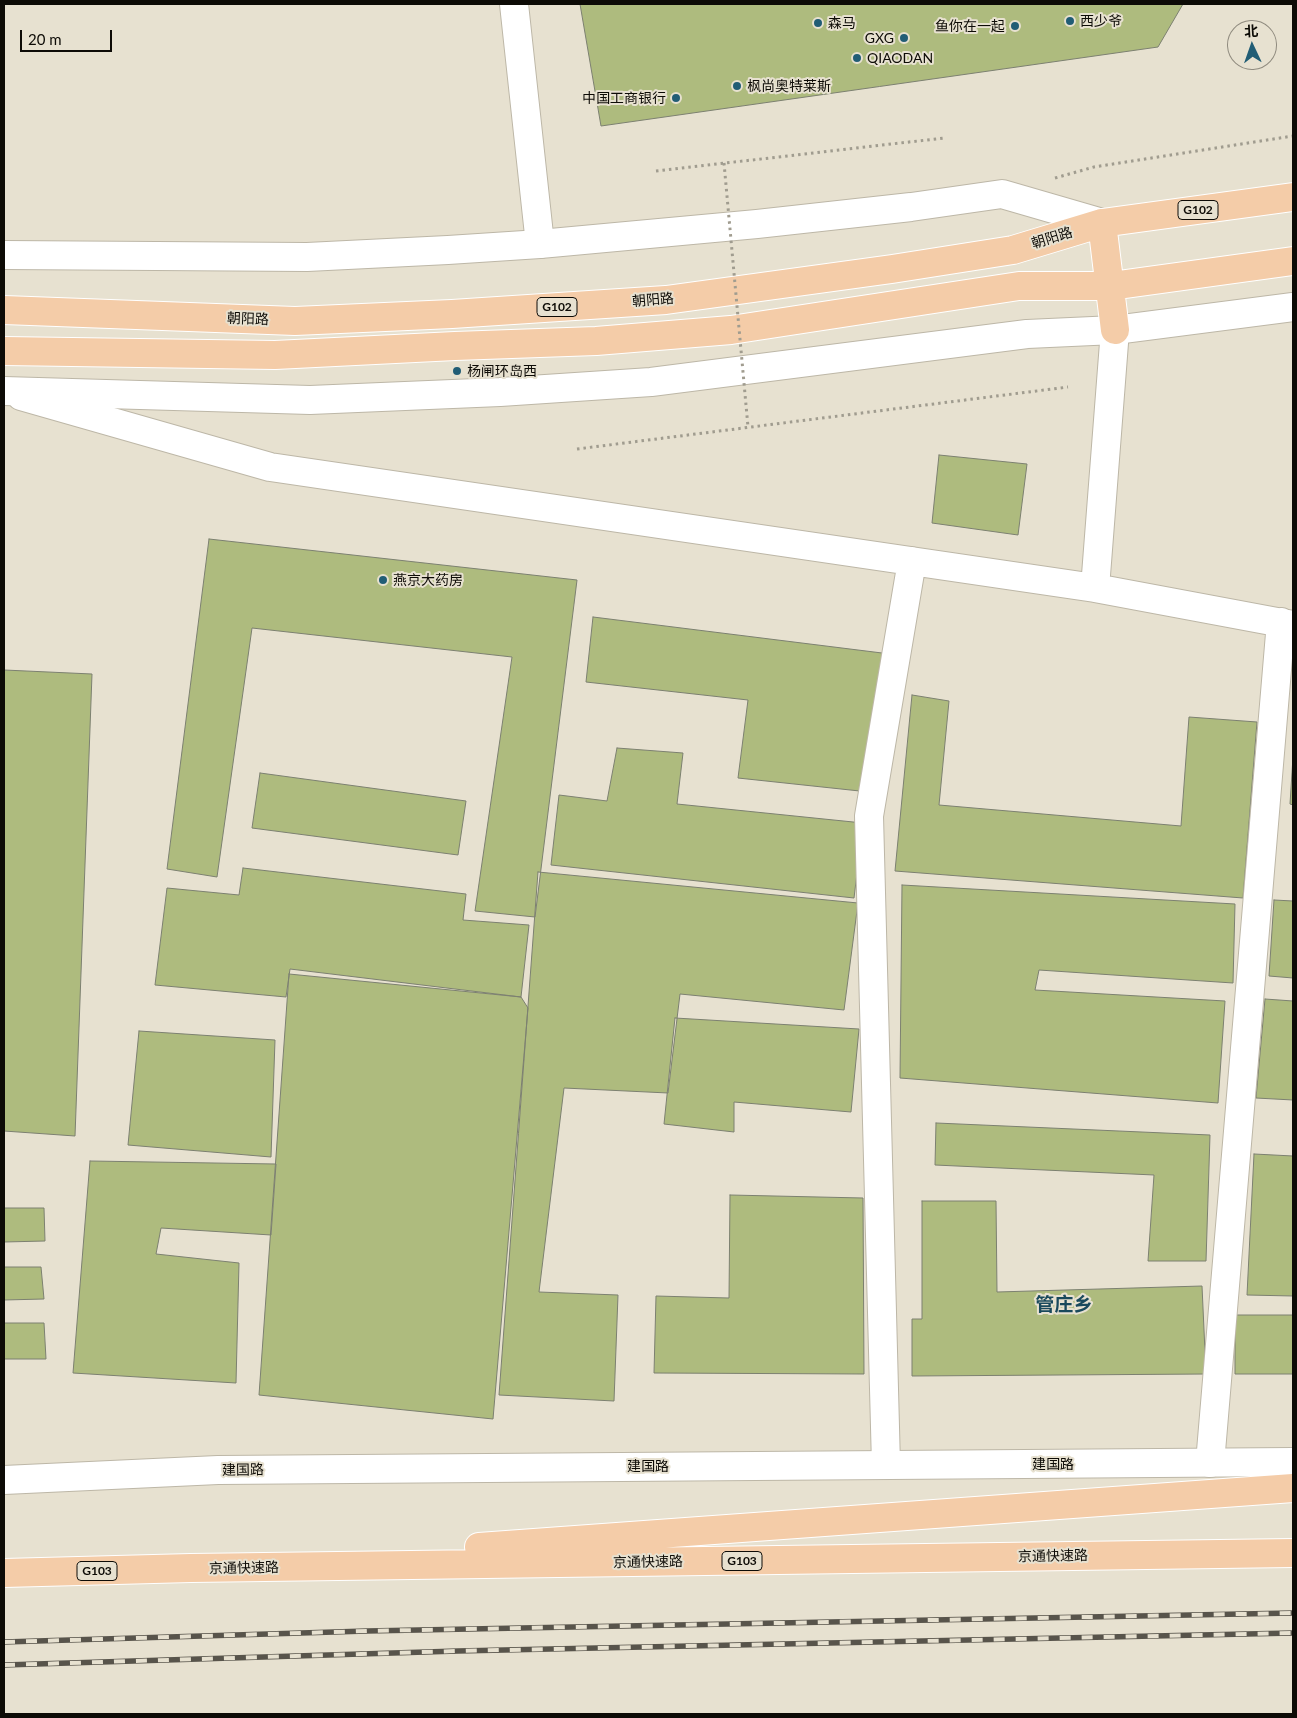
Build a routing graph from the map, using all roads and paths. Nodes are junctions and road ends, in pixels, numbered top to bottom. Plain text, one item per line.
1 (514, 4) edge
2 (1293, 136) edge
3 (944, 138) dead end
4 (724, 163) junction
5 (1094, 167) dead end
6 (656, 171) dead end
7 (1293, 197) edge
8 (1102, 223) junction
9 (540, 244) junction
10 (4, 255) edge
11 (1293, 261) edge
12 (1111, 286) junction
13 (1293, 307) edge
14 (4, 310) edge
15 (1115, 330) junction
16 (4, 350) edge
17 (1068, 387) dead end
18 (4, 391) edge
19 (748, 427) junction
20 (577, 449) dead end
21 (912, 561) junction
22 (1095, 588) junction
23 (1287, 624) edge
24 (1293, 1462) edge
25 (1210, 1463) junction
26 (886, 1465) junction
27 (4, 1480) edge
28 (1293, 1488) edge
29 (1293, 1553) edge
30 (191, 1568) junction
31 (4, 1573) edge

1 - 9 street
2 - 5 path
3 - 4 path
4 - 6 path
4 - 19 path, bridge
7 - 8 highway, 朝阳路 / G102
8 - 9 street
8 - 12 highway
8 - 14 highway, 朝阳路 / G102
9 - 10 street
11 - 12 highway
12 - 15 highway
12 - 16 highway
13 - 15 street
15 - 18 street
15 - 22 street
17 - 19 path
18 - 21 street
19 - 20 path
21 - 22 street
21 - 26 street
22 - 23 street
23 - 25 street
24 - 25 street, 建国路
25 - 26 street, 建国路
26 - 27 street, 建国路
28 - 30 highway
29 - 30 highway, 京通快速路 / G103
30 - 31 highway, 京通快速路 / G103

